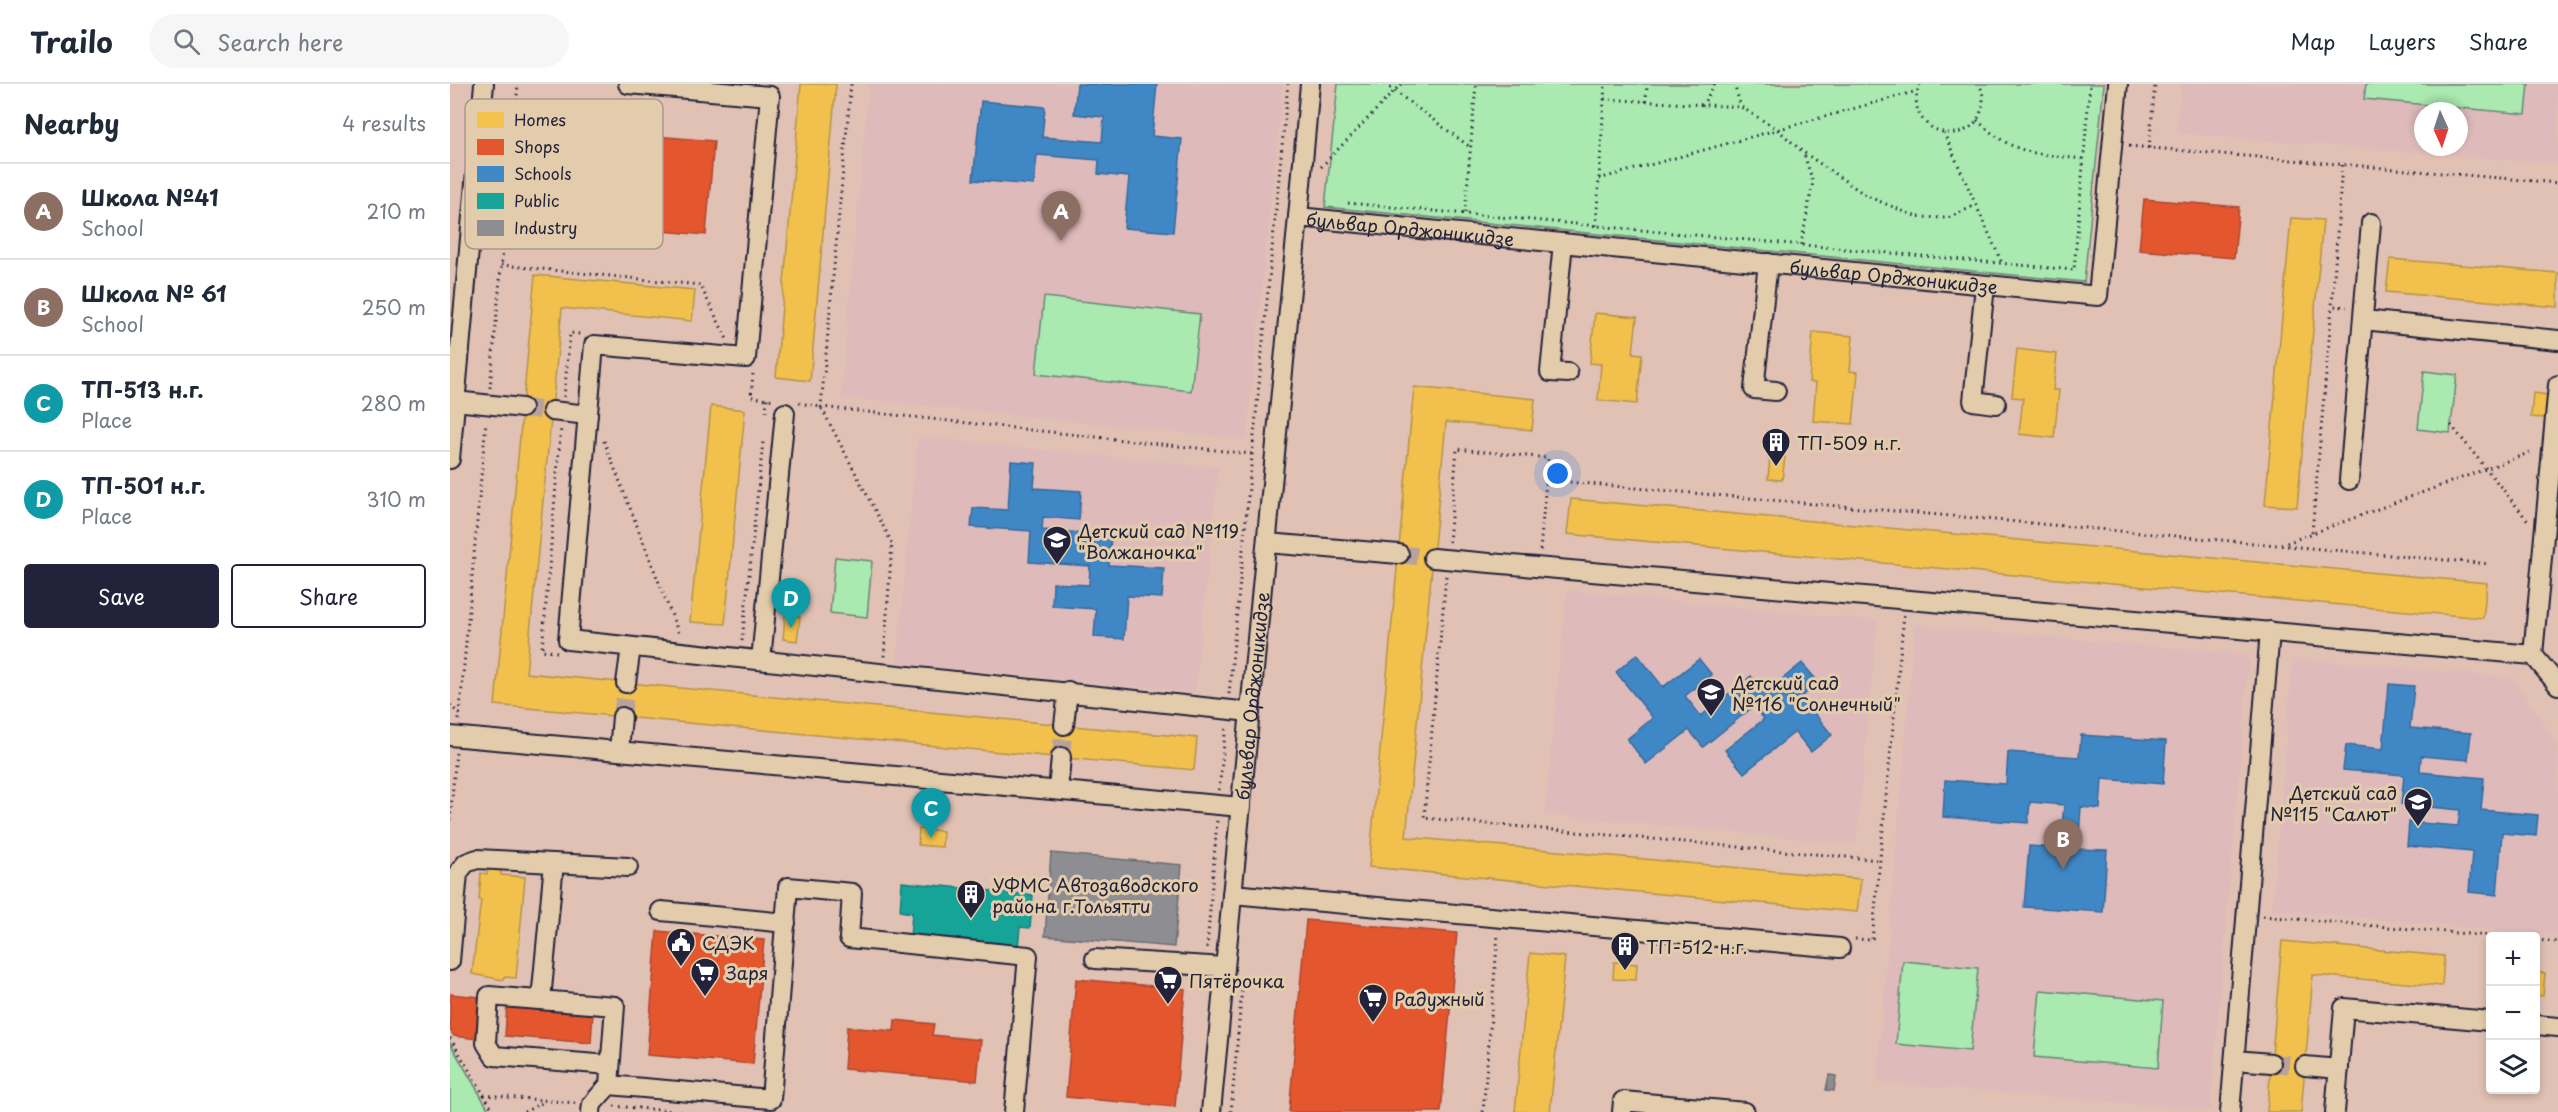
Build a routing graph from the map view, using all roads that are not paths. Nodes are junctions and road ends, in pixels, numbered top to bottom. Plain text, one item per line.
1 (484, 84) edge
2 (628, 84) edge
3 (1310, 84) edge
4 (2118, 84) edge
5 (483, 99) edge
6 (1298, 217) junction
7 (2372, 223) dead end
8 (1563, 243) junction
9 (469, 249) edge
10 (1768, 264) junction
11 (1985, 285) junction
12 (2363, 314) junction
13 (2558, 340) edge
14 (1568, 373) dead end
15 (2558, 385) edge
16 (1776, 391) dead end
17 (455, 401) junction
18 (1996, 405) dead end
19 (522, 408) tunnel mouth
20 (552, 411) tunnel mouth
21 (785, 413) dead end
22 (587, 419) junction
23 (450, 459) edge
24 (2349, 480) dead end
25 (1267, 543) junction
26 (1399, 554) tunnel mouth
27 (1440, 558) tunnel mouth
28 (2270, 631) junction
29 (631, 647) junction
30 (2533, 656) junction
31 (761, 660) junction
32 (626, 683) tunnel mouth
33 (2558, 685) edge
34 (1068, 692) junction
35 (1250, 712) junction
36 (622, 717) tunnel mouth
37 (1064, 725) tunnel mouth
38 (454, 736) edge
39 (619, 751) junction
40 (1061, 757) tunnel mouth
41 (1058, 790) junction
42 (1241, 807) junction
43 (554, 863) junction
44 (628, 867) dead end
45 (1232, 894) junction
46 (661, 911) dead end
47 (786, 922) junction
48 (1840, 948) dead end
49 (1095, 958) dead end
50 (450, 961) edge
51 (1225, 967) junction
52 (542, 1000) junction
53 (2486, 1021) edge
54 (2540, 1025) edge
55 (2558, 1027) edge
56 (2235, 1060) junction
57 (2271, 1063) tunnel mouth
58 (610, 1065) junction
59 (2305, 1066) tunnel mouth
60 (2339, 1069) junction
61 (609, 1084) junction
62 (591, 1112) edge
63 (1014, 1112) edge
64 (1211, 1112) edge
65 (1622, 1112) edge
66 (1745, 1112) edge
67 (2230, 1112) edge
68 (2335, 1112) edge

1 - 5 street
2 - 22 street
3 - 6 street
4 - 11 street, бульвар Орджоникидзе
6 - 8 street, бульвар Орджоникидзе
6 - 25 street, бульвар Орджоникидзе
7 - 12 street
8 - 10 street, бульвар Орджоникидзе
8 - 14 street
9 - 17 street
10 - 11 street, бульвар Орджоникидзе
10 - 16 street
11 - 18 street
12 - 13 street
12 - 24 street
15 - 30 street
17 - 19 street
17 - 23 street
20 - 22 street
21 - 31 street
22 - 29 street
25 - 26 street
25 - 35 street, бульвар Орджоникидзе
27 - 28 street
28 - 30 street
28 - 56 street
29 - 31 street
29 - 32 street
30 - 33 street
31 - 34 street
34 - 35 street
34 - 37 street
35 - 42 street, бульвар Орджоникидзе
36 - 39 street
38 - 39 street
39 - 41 street
40 - 41 street
41 - 42 street
42 - 45 street, бульвар Орджоникидзе
43 - 44 street
43 - 50 street
43 - 52 street
45 - 48 street
45 - 51 street, бульвар Орджоникидзе
46 - 47 street
47 - 61 street
47 - 63 street
49 - 51 street
51 - 64 street, бульвар Орджоникидзе
52 - 58 street
52 - 58 street
53 - 60 street
54 - 55 street
56 - 57 street
56 - 67 street
58 - 61 street
59 - 60 street
60 - 68 street
61 - 62 street
65 - 66 street

